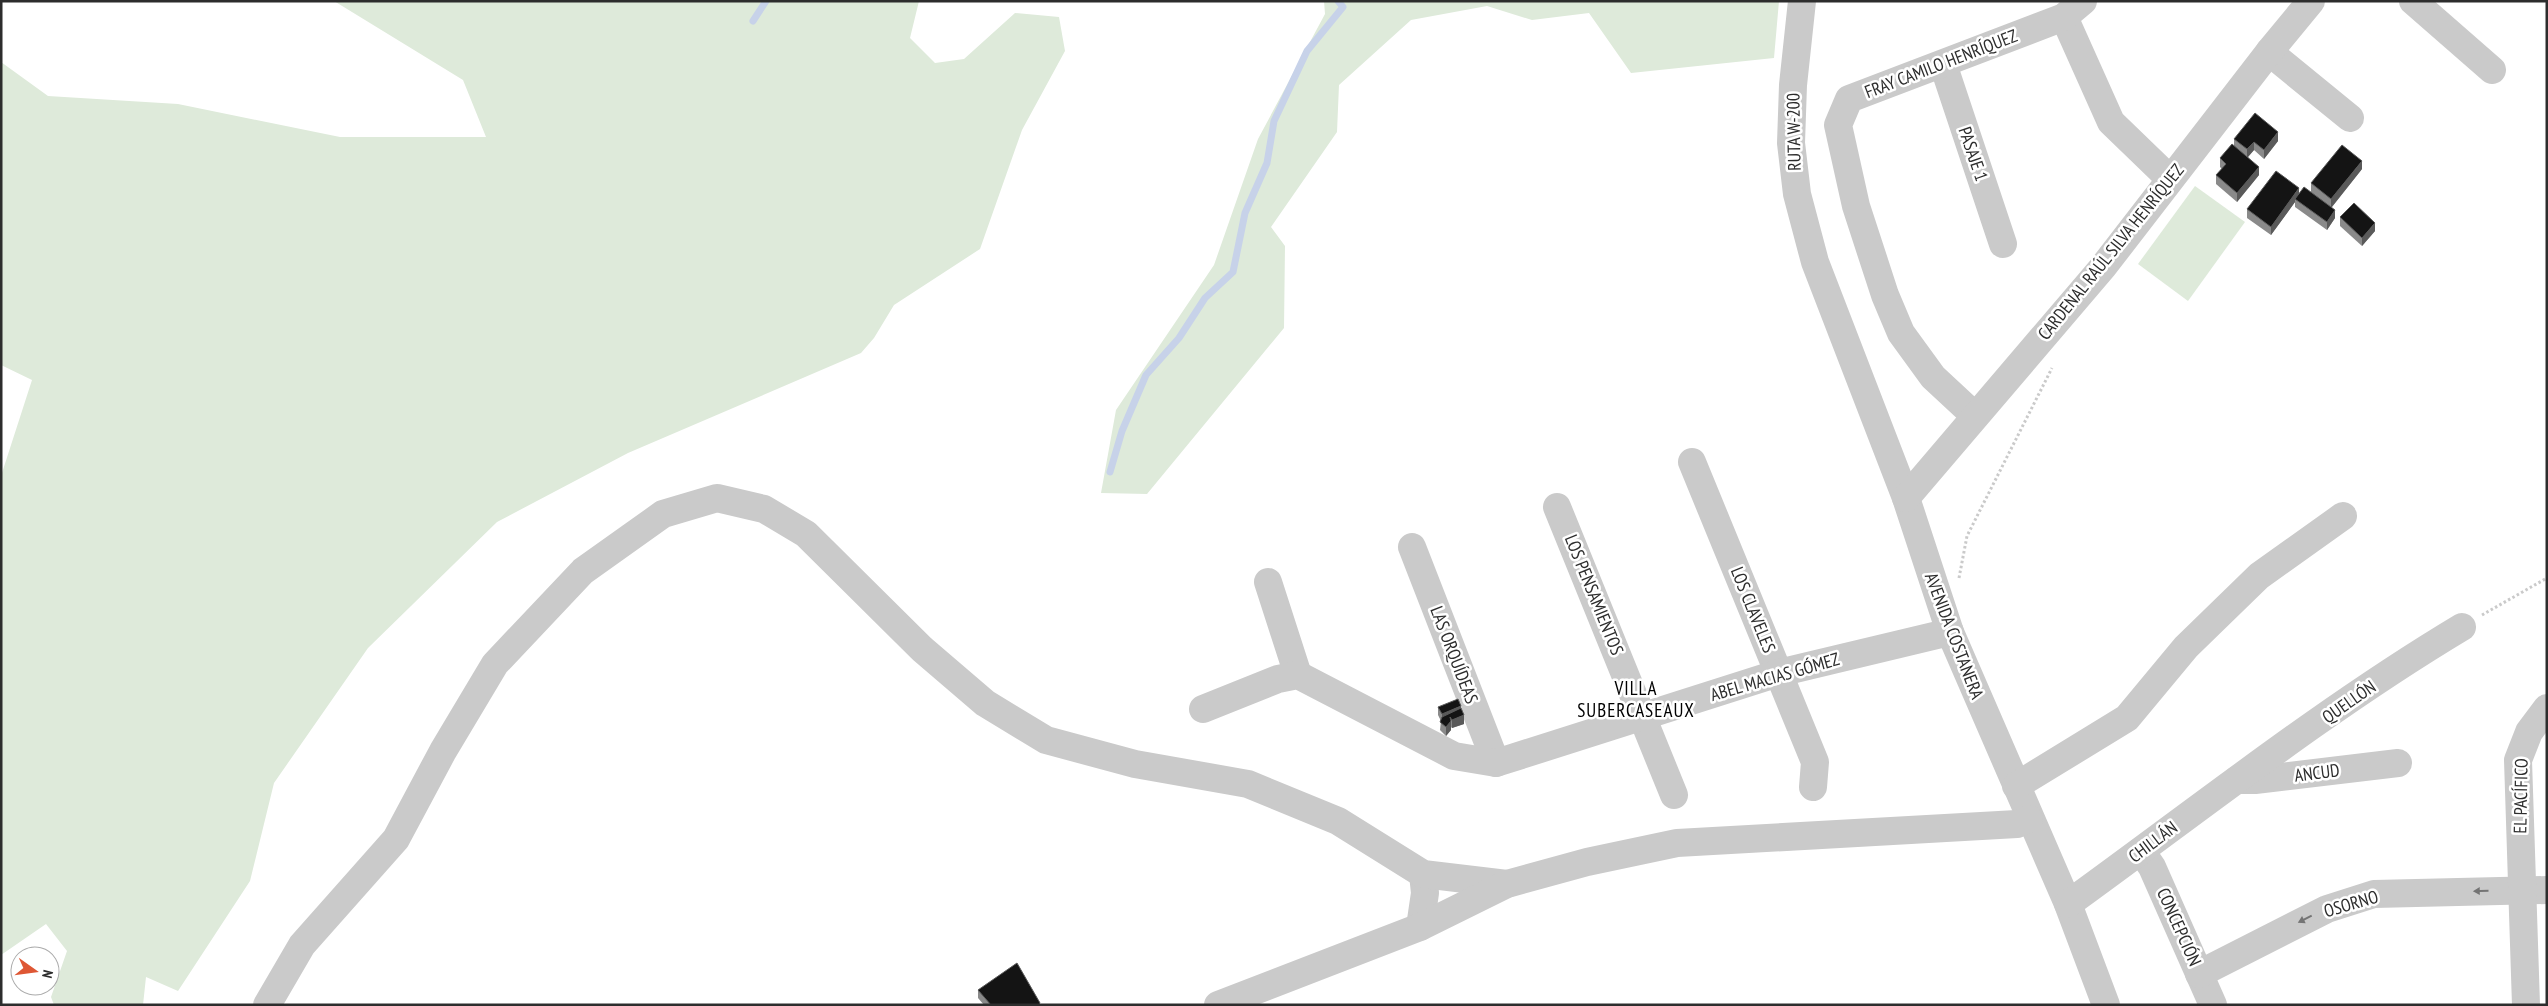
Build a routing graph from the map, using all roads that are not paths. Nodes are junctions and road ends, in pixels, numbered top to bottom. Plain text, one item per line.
1 (1802, 1) edge
2 (2311, 1) edge
3 (2413, 1) edge
4 (2074, 9) edge
5 (2269, 52) junction
6 (1943, 64) junction
7 (2492, 70) dead end
8 (2350, 118) dead end
9 (2170, 179) junction
10 (2003, 244) dead end
11 (1815, 262) joint
12 (1976, 416) junction
13 (1692, 462) dead end
14 (1906, 498) junction
15 (1557, 507) dead end
16 (2343, 516) dead end
17 (1412, 547) dead end
18 (1268, 582) dead end
19 (2462, 627) road end
20 (1950, 632) junction
21 (1779, 673) junction
22 (1298, 675) junction
23 (2547, 708) edge
24 (1203, 709) dead end
25 (1643, 716) junction
26 (1496, 763) junction
27 (2398, 763) dead end
28 (2237, 780) junction
29 (2016, 786) junction
30 (1813, 787) dead end
31 (1674, 795) dead end
32 (2030, 819) junction
33 (2141, 851) junction
34 (1423, 874) junction
35 (1507, 884) junction
36 (2534, 890) edge
37 (2068, 904) junction
38 (1420, 927) junction
39 (2199, 974) junction
40 (267, 1005) edge
41 (1218, 1005) edge
42 (2106, 1005) edge
43 (2213, 1005) edge
44 (2526, 1005) edge

1 - 11 street, RUTA W-200
2 - 5 street, CARDENAL RAÚL SILVA HENRÍQUEZ
3 - 7 street
4 - 6 street, FRAY CAMILO HENRÍQUEZ
4 - 9 street
5 - 8 street
5 - 9 street, CARDENAL RAÚL SILVA HENRÍQUEZ
6 - 10 street, PASAJE 1
6 - 12 street, FRAY CAMILO HENRÍQUEZ
9 - 12 street, CARDENAL RAÚL SILVA HENRÍQUEZ
11 - 14 street, AVENIDA COSTANERA
12 - 14 street, CARDENAL RAÚL SILVA HENRÍQUEZ
13 - 21 street, LOS CLAVELES
14 - 20 street, AVENIDA COSTANERA
15 - 25 street, LOS PENSAMIENTOS
16 - 29 street
17 - 26 street, LAS ORQUÍDEAS
18 - 22 street
19 - 28 street, QUELLÓN
20 - 21 street, ABEL MACIAS GÓMEZ
20 - 29 street, AVENIDA COSTANERA
21 - 25 street, ABEL MACIAS GÓMEZ
21 - 30 street, LOS CLAVELES
22 - 24 street
22 - 26 street, ABEL MACIAS GÓMEZ
23 - 36 street, EL PACÍFICO
25 - 26 street, ABEL MACIAS GÓMEZ
25 - 31 street, LOS PENSAMIENTOS
27 - 28 street, ANCUD
28 - 33 street, CHILLÁN
29 - 32 street, AVENIDA COSTANERA
32 - 35 street
32 - 37 street, AVENIDA COSTANERA
33 - 37 street, CHILLÁN
33 - 39 street, CONCEPCIÓN
34 - 35 street
34 - 38 street
34 - 40 street
35 - 38 street
36 -> 39 street, OSORNO
36 - 44 street, EL PACÍFICO
37 - 42 street, AVENIDA COSTANERA
38 - 41 street
39 - 43 street, CONCEPCIÓN

